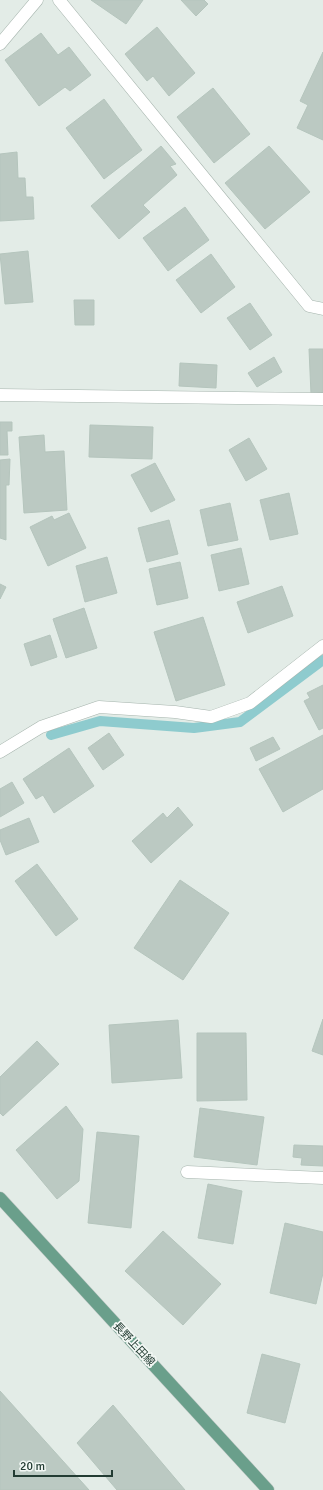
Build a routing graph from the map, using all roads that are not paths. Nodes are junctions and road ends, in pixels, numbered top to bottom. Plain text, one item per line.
1 (37, 0) edge
2 (59, 0) edge
3 (0, 44) edge
4 (323, 308) edge
5 (0, 395) edge
6 (323, 399) edge
7 (323, 646) edge
8 (0, 752) edge
9 (187, 1172) dead end
10 (323, 1178) edge
11 (0, 1198) edge
12 (268, 1490) edge

1 - 3 street
2 - 4 street
5 - 6 street
7 - 8 street
9 - 10 street
11 - 12 main road, 長野上田線

